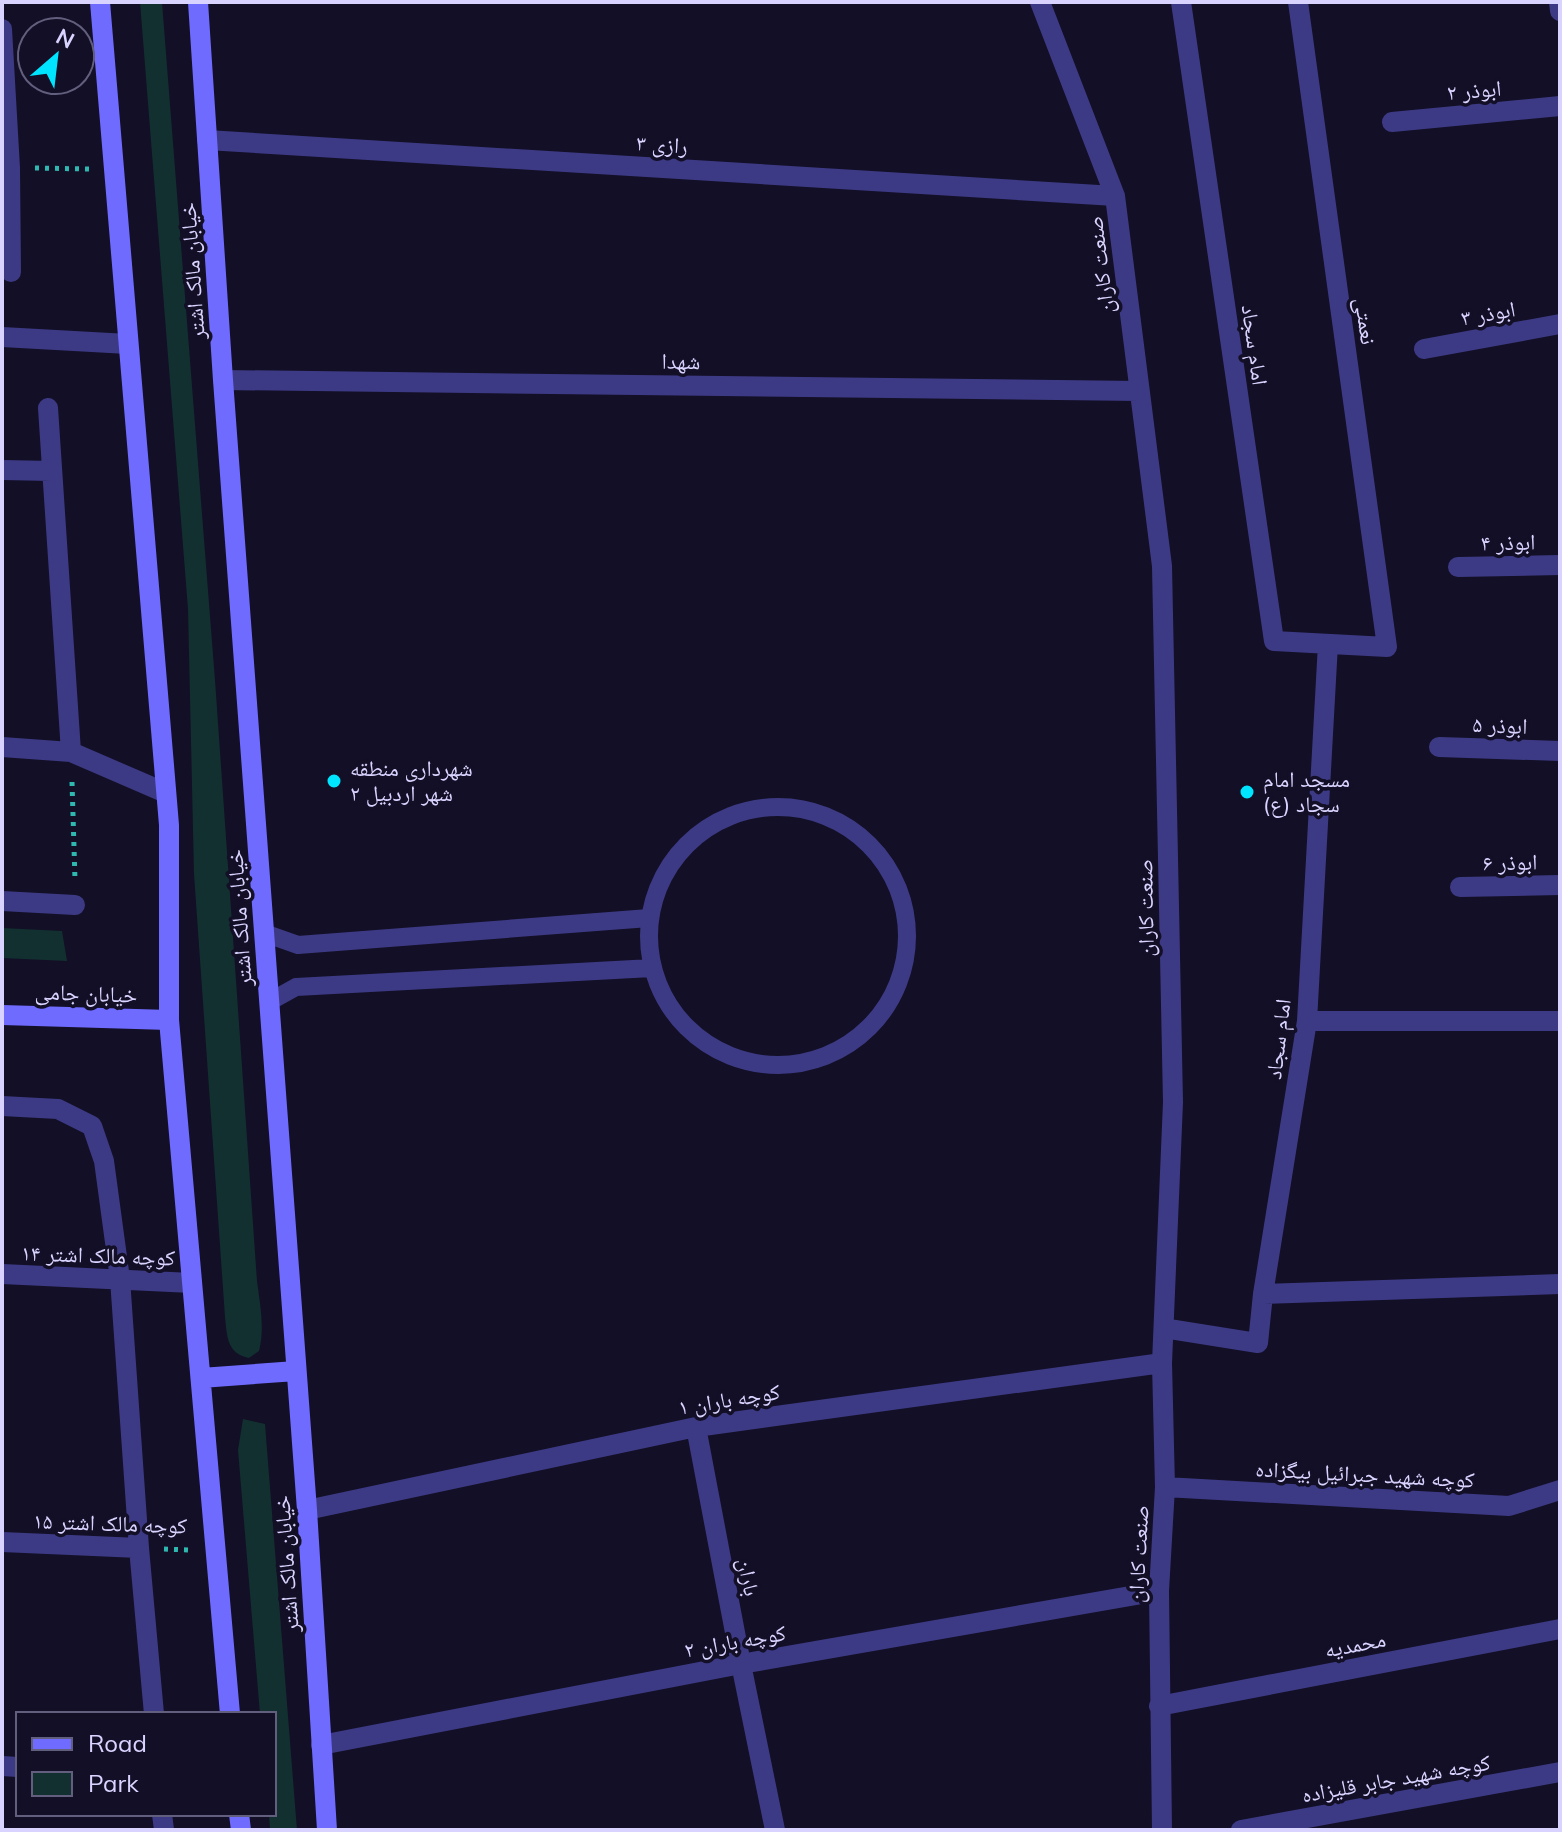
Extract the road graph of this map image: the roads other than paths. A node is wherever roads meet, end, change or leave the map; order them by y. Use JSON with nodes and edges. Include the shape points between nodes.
{"nodes":[{"id":1,"x":100,"y":2,"type":"edge"},
{"id":2,"x":198,"y":2,"type":"edge"},
{"id":3,"x":1040,"y":2,"type":"edge"},
{"id":4,"x":1181,"y":2,"type":"edge"},
{"id":5,"x":1298,"y":2,"type":"edge"},
{"id":6,"x":1559,"y":2,"type":"edge"},
{"id":7,"x":1560,"y":11,"type":"edge"},
{"id":8,"x":2,"y":29,"type":"edge"},
{"id":9,"x":1560,"y":106,"type":"edge"},
{"id":10,"x":1392,"y":122,"type":"dead end"},
{"id":11,"x":207,"y":140,"type":"junction"},
{"id":12,"x":6,"y":168,"type":"edge"},
{"id":13,"x":1115,"y":196,"type":"junction"},
{"id":14,"x":11,"y":272,"type":"dead end"},
{"id":15,"x":1560,"y":324,"type":"edge"},
{"id":16,"x":2,"y":337,"type":"edge"},
{"id":17,"x":128,"y":344,"type":"junction"},
{"id":18,"x":1424,"y":349,"type":"dead end"},
{"id":19,"x":223,"y":380,"type":"junction"},
{"id":20,"x":1139,"y":391,"type":"junction"},
{"id":21,"x":48,"y":408,"type":"dead end"},
{"id":22,"x":2,"y":470,"type":"edge"},
{"id":23,"x":52,"y":471,"type":"junction"},
{"id":24,"x":1560,"y":565,"type":"edge"},
{"id":25,"x":1458,"y":567,"type":"dead end"},
{"id":26,"x":1328,"y":644,"type":"junction"},
{"id":27,"x":1387,"y":647,"type":"joint"},
{"id":28,"x":2,"y":747,"type":"edge"},
{"id":29,"x":1439,"y":747,"type":"dead end"},
{"id":30,"x":1560,"y":751,"type":"edge"},
{"id":31,"x":71,"y":752,"type":"junction"},
{"id":32,"x":166,"y":793,"type":"junction"},
{"id":33,"x":1560,"y":885,"type":"edge"},
{"id":34,"x":1460,"y":887,"type":"dead end"},
{"id":35,"x":2,"y":901,"type":"edge"},
{"id":36,"x":75,"y":905,"type":"road end"},
{"id":37,"x":649,"y":918,"type":"junction"},
{"id":38,"x":264,"y":933,"type":"junction"},
{"id":39,"x":652,"y":968,"type":"junction"},
{"id":40,"x":269,"y":1002,"type":"junction"},
{"id":41,"x":2,"y":1015,"type":"edge"},
{"id":42,"x":169,"y":1020,"type":"junction"},
{"id":43,"x":1307,"y":1021,"type":"junction"},
{"id":44,"x":1560,"y":1021,"type":"edge"},
{"id":45,"x":2,"y":1106,"type":"edge"},
{"id":46,"x":2,"y":1274,"type":"edge"},
{"id":47,"x":120,"y":1279,"type":"junction"},
{"id":48,"x":192,"y":1283,"type":"junction"},
{"id":49,"x":1560,"y":1284,"type":"edge"},
{"id":50,"x":1263,"y":1294,"type":"junction"},
{"id":51,"x":1164,"y":1328,"type":"junction"},
{"id":52,"x":1162,"y":1363,"type":"junction"},
{"id":53,"x":296,"y":1371,"type":"junction"},
{"id":54,"x":201,"y":1378,"type":"junction"},
{"id":55,"x":696,"y":1427,"type":"junction"},
{"id":56,"x":1165,"y":1487,"type":"junction"},
{"id":57,"x":1560,"y":1490,"type":"edge"},
{"id":58,"x":307,"y":1510,"type":"junction"},
{"id":59,"x":2,"y":1542,"type":"edge"},
{"id":60,"x":139,"y":1548,"type":"junction"},
{"id":61,"x":1159,"y":1591,"type":"junction"},
{"id":62,"x":1560,"y":1629,"type":"edge"},
{"id":63,"x":741,"y":1664,"type":"junction"},
{"id":64,"x":1159,"y":1706,"type":"junction"},
{"id":65,"x":154,"y":1712,"type":"edge"},
{"id":66,"x":230,"y":1712,"type":"edge"},
{"id":67,"x":321,"y":1745,"type":"junction"},
{"id":68,"x":1560,"y":1772,"type":"edge"},
{"id":69,"x":327,"y":1830,"type":"edge"},
{"id":70,"x":775,"y":1830,"type":"edge"},
{"id":71,"x":1162,"y":1830,"type":"edge"},
{"id":72,"x":1241,"y":1830,"type":"edge"}],
"edges":[{"from":1,"to":17,"type":"main road"},
{"from":2,"to":11,"type":"main road","name":"خیابان مالک اشتر"},
{"from":3,"to":13,"type":"street","name":"صنعت کاران"},
{"from":4,"to":26,"type":"street","name":"امام سجاد","via":[[1274,641]]},
{"from":5,"to":27,"type":"street","name":"نعمتی"},
{"from":6,"to":7,"type":"street"},
{"from":8,"to":12,"type":"street"},
{"from":9,"to":10,"type":"street","name":"ابوذر ۲"},
{"from":11,"to":13,"type":"street","name":"رازی ۳"},
{"from":11,"to":19,"type":"main road","name":"خیابان مالک اشتر"},
{"from":12,"to":14,"type":"street"},
{"from":13,"to":20,"type":"street","name":"صنعت کاران"},
{"from":15,"to":18,"type":"street","name":"ابوذر ۳"},
{"from":16,"to":17,"type":"street"},
{"from":17,"to":32,"type":"main road"},
{"from":19,"to":20,"type":"street","name":"شهدا"},
{"from":19,"to":38,"type":"main road","name":"خیابان مالک اشتر"},
{"from":20,"to":51,"type":"street","name":"صنعت کاران","via":[[1162,566],[1173,1102]]},
{"from":21,"to":23,"type":"street"},
{"from":22,"to":23,"type":"street"},
{"from":23,"to":31,"type":"street"},
{"from":24,"to":25,"type":"street","name":"ابوذر ۴"},
{"from":26,"to":27,"type":"street","name":"امام سجاد"},
{"from":26,"to":43,"type":"street","name":"امام سجاد"},
{"from":28,"to":31,"type":"street"},
{"from":29,"to":30,"type":"street","name":"ابوذر ۵"},
{"from":31,"to":32,"type":"street"},
{"from":32,"to":42,"type":"main road"},
{"from":33,"to":34,"type":"street","name":"ابوذر ۶"},
{"from":35,"to":36,"type":"street"},
{"from":37,"to":38,"type":"lane","via":[[298,945]]},
{"from":37,"to":39,"type":"lane"},
{"from":37,"to":39,"type":"lane","via":[[661,880],[684,847],[715,823],[753,809],[793,807],[832,818],[865,841],[891,872],[905,909],[907,949],[897,988],[876,1022],[845,1047],[808,1062],[768,1066],[729,1056],[695,1035],[668,1005]]},
{"from":38,"to":40,"type":"main road","name":"خیابان مالک اشتر"},
{"from":39,"to":40,"type":"lane","via":[[296,987]]},
{"from":40,"to":53,"type":"main road","name":"خیابان مالک اشتر"},
{"from":41,"to":42,"type":"main road","name":"خیابان جامی"},
{"from":42,"to":48,"type":"main road"},
{"from":43,"to":44,"type":"street"},
{"from":43,"to":50,"type":"street","name":"امام سجاد"},
{"from":45,"to":47,"type":"street","via":[[58,1109],[92,1126],[104,1161]]},
{"from":46,"to":47,"type":"street","name":"کوچه مالک اشتر ۱۴"},
{"from":47,"to":48,"type":"street","name":"کوچه مالک اشتر ۱۴"},
{"from":47,"to":60,"type":"street"},
{"from":48,"to":54,"type":"main road"},
{"from":49,"to":50,"type":"street"},
{"from":50,"to":51,"type":"street","name":"امام سجاد","via":[[1258,1343]]},
{"from":51,"to":52,"type":"street","name":"صنعت کاران"},
{"from":52,"to":55,"type":"street","name":"کوچه باران ۱"},
{"from":52,"to":56,"type":"street","name":"صنعت کاران"},
{"from":53,"to":54,"type":"main road"},
{"from":53,"to":58,"type":"main road","name":"خیابان مالک اشتر"},
{"from":54,"to":66,"type":"main road"},
{"from":55,"to":58,"type":"street","name":"کوچه باران ۱"},
{"from":55,"to":63,"type":"street","name":"باران"},
{"from":56,"to":57,"type":"street","name":"کوچه شهید جبرائیل بیگزاده","via":[[1509,1506]]},
{"from":56,"to":61,"type":"street","name":"صنعت کاران"},
{"from":58,"to":67,"type":"main road","name":"خیابان مالک اشتر"},
{"from":59,"to":60,"type":"street","name":"کوچه مالک اشتر ۱۵"},
{"from":60,"to":65,"type":"street"},
{"from":61,"to":63,"type":"street","name":"کوچه باران ۲"},
{"from":61,"to":64,"type":"street","name":"صنعت کاران"},
{"from":62,"to":64,"type":"street","name":"محمدیه"},
{"from":63,"to":67,"type":"street","name":"کوچه باران ۲"},
{"from":63,"to":70,"type":"street","name":"باران"},
{"from":64,"to":71,"type":"street","name":"صنعت کاران"},
{"from":67,"to":69,"type":"main road","name":"خیابان مالک اشتر"},
{"from":68,"to":72,"type":"street","name":"کوچه شهید جابر قلیزاده"}]}
